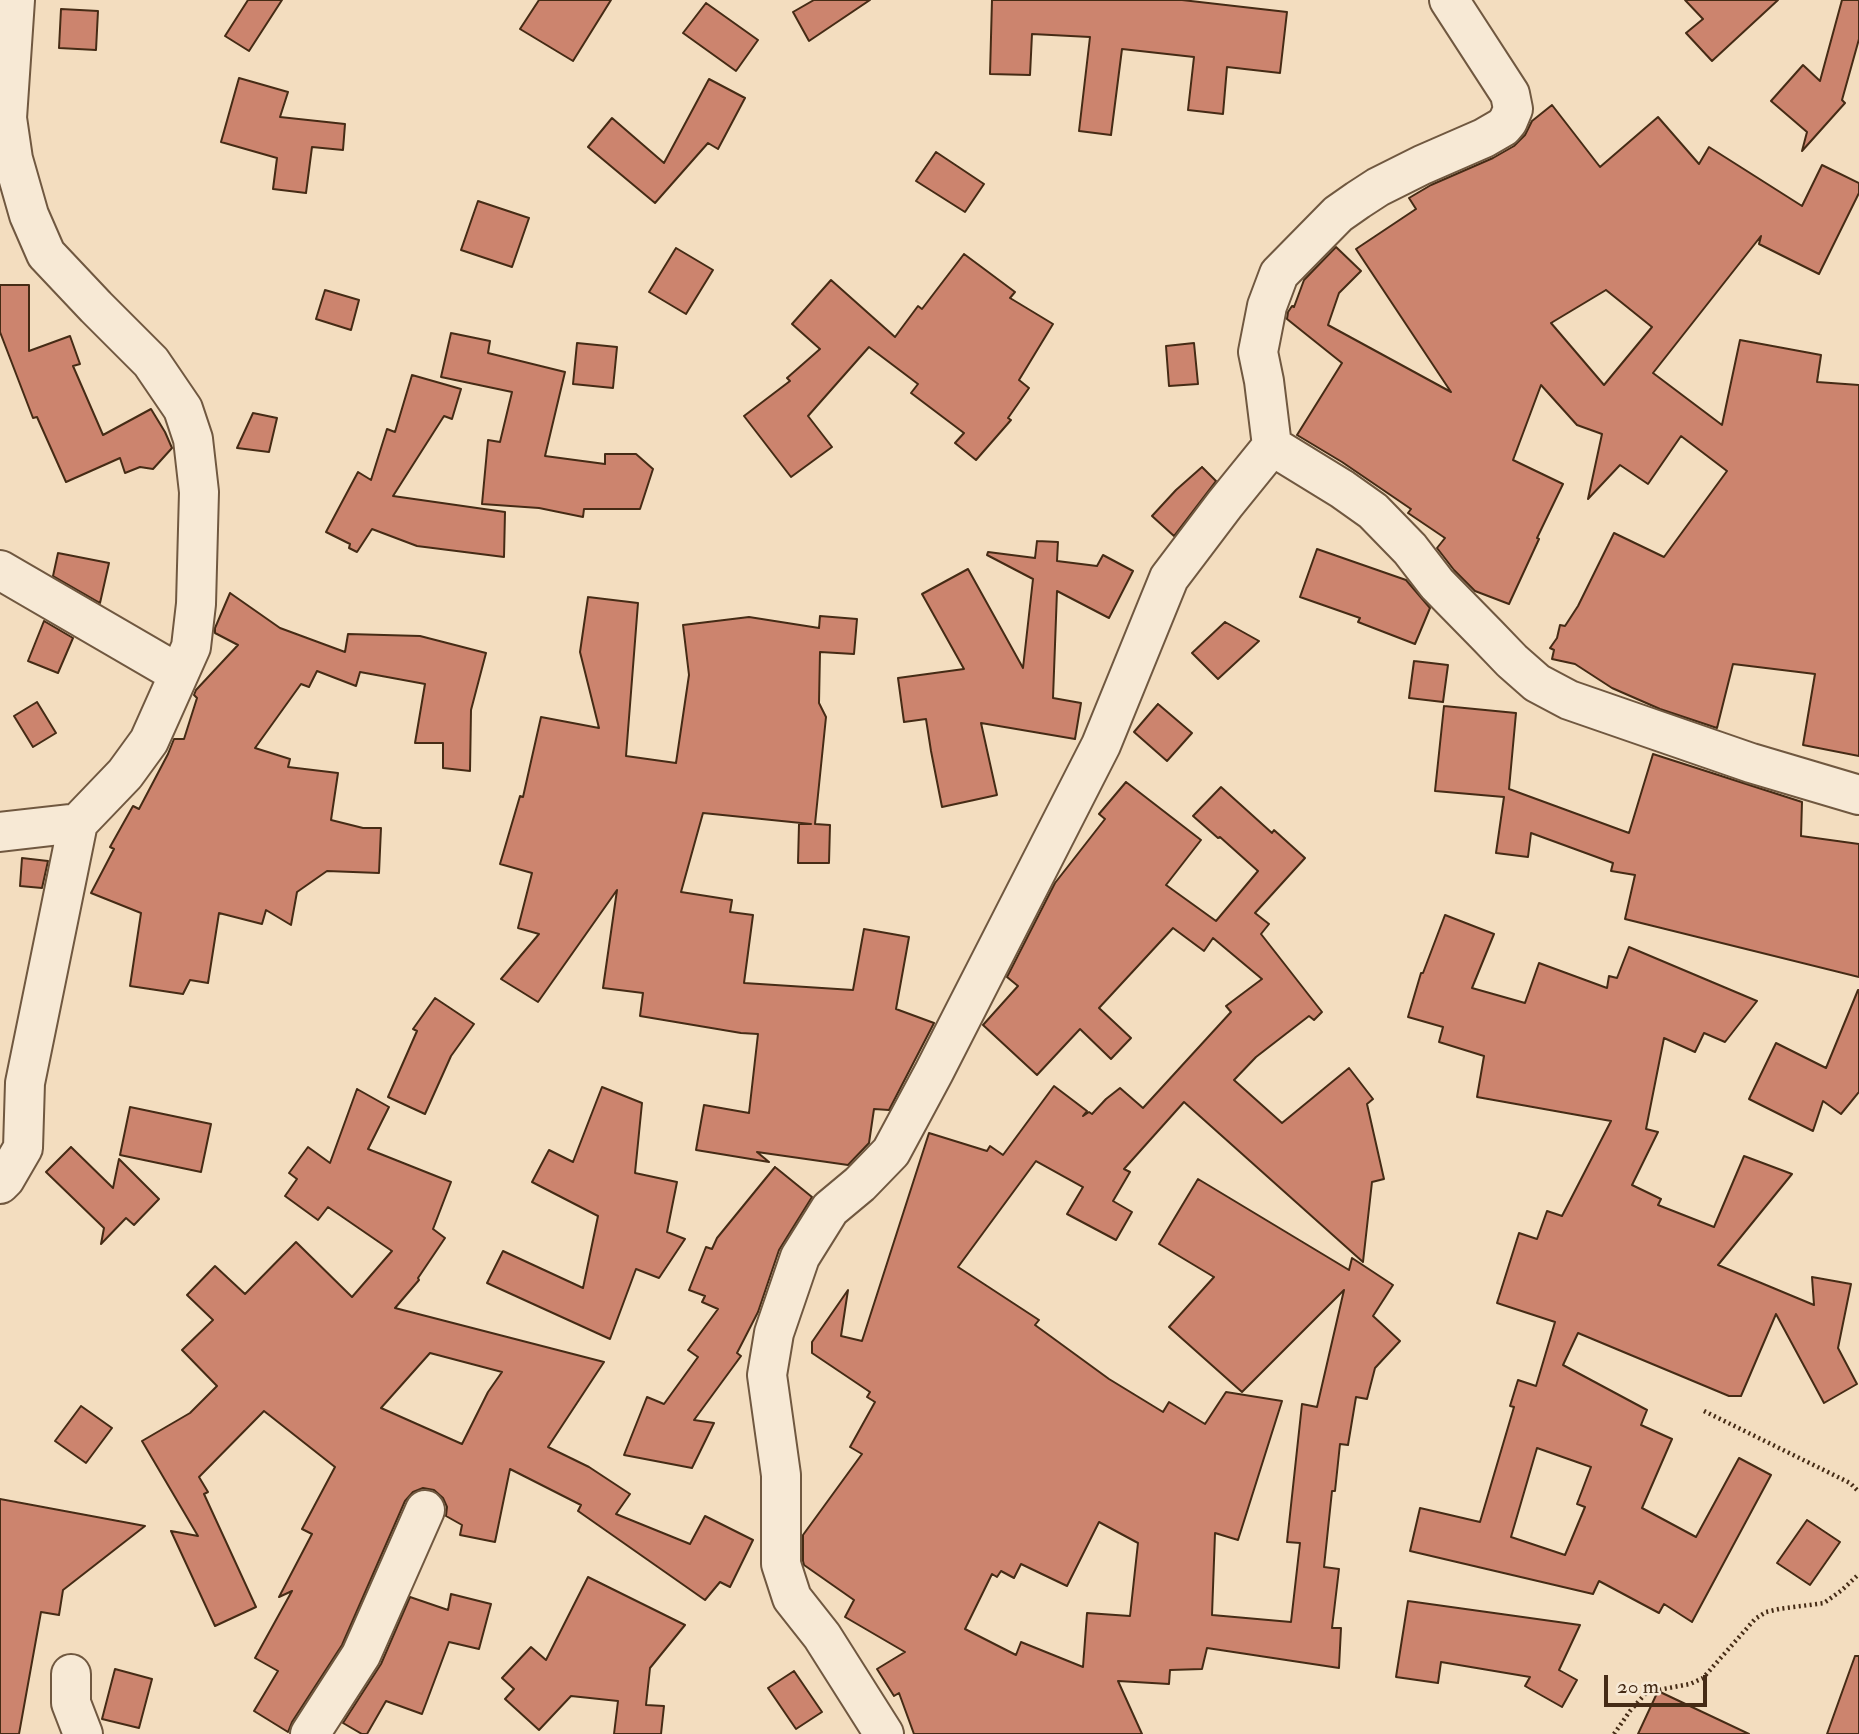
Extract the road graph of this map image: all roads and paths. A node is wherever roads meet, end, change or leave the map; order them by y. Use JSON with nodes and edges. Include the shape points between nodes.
{"nodes":[{"id":1,"x":15,"y":0,"type":"edge"},
{"id":2,"x":1449,"y":0,"type":"edge"},
{"id":3,"x":1272,"y":446,"type":"junction"},
{"id":4,"x":0,"y":570,"type":"edge"},
{"id":5,"x":179,"y":674,"type":"junction"},
{"id":6,"x":1859,"y":795,"type":"edge"},
{"id":7,"x":78,"y":823,"type":"junction"},
{"id":8,"x":0,"y":832,"type":"edge"},
{"id":9,"x":0,"y":1184,"type":"edge"},
{"id":10,"x":1704,"y":1411,"type":"dead end"},
{"id":11,"x":1859,"y":1492,"type":"edge"},
{"id":12,"x":425,"y":1510,"type":"dead end"},
{"id":13,"x":1859,"y":1574,"type":"edge"},
{"id":14,"x":71,"y":1674,"type":"dead end"},
{"id":15,"x":83,"y":1734,"type":"edge"},
{"id":16,"x":310,"y":1734,"type":"edge"},
{"id":17,"x":884,"y":1734,"type":"edge"},
{"id":18,"x":1615,"y":1734,"type":"edge"}],
"edges":[{"from":1,"to":5,"type":"street","via":[[7,118],[29,215],[46,254],[151,362],[183,409],[193,439],[199,492],[196,604],[191,648]]},
{"from":2,"to":3,"type":"street","via":[[1510,94],[1511,115],[1503,127],[1485,138],[1358,200],[1279,274],[1258,352]]},
{"from":3,"to":6,"type":"street","via":[[1373,512],[1437,584],[1538,683],[1569,700]]},
{"from":3,"to":17,"type":"street","via":[[1169,578],[1101,745],[934,1072],[891,1152],[830,1209],[800,1257],[774,1333],[767,1375],[782,1475],[781,1564],[792,1598],[822,1636]]},
{"from":4,"to":5,"type":"street"},
{"from":5,"to":7,"type":"street","via":[[149,741]]},
{"from":7,"to":8,"type":"street"},
{"from":7,"to":9,"type":"street","via":[[25,1083],[23,1148]]},
{"from":10,"to":11,"type":"path","via":[[1850,1483]]},
{"from":12,"to":16,"type":"street","via":[[361,1655]]},
{"from":13,"to":18,"type":"path","via":[[1824,1603],[1766,1612],[1755,1619],[1703,1678],[1647,1692]]},
{"from":14,"to":15,"type":"street","via":[[71,1703]]}]}
